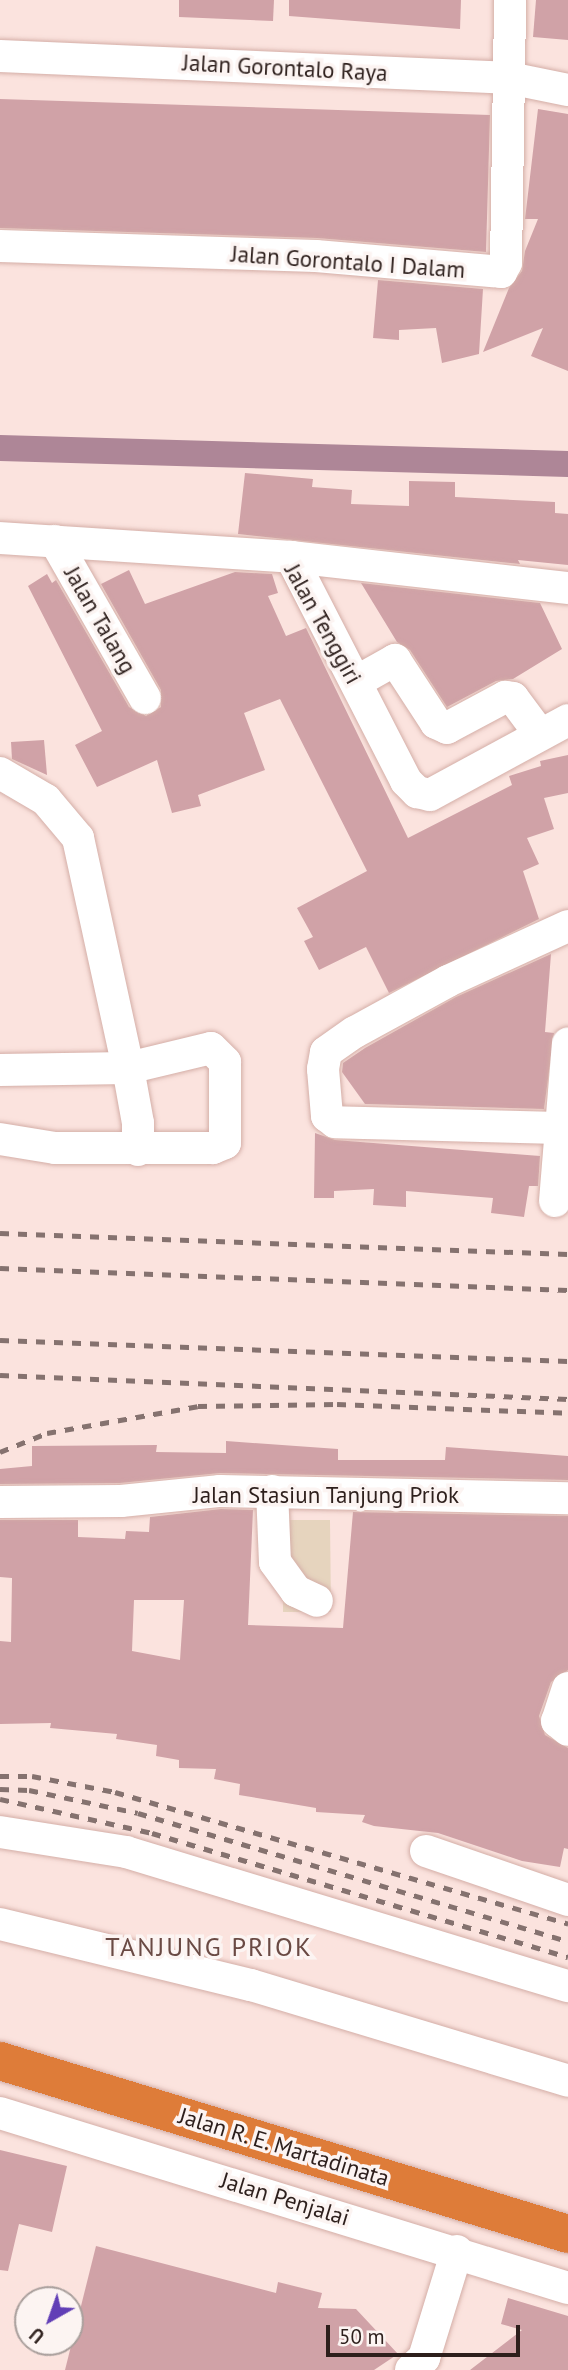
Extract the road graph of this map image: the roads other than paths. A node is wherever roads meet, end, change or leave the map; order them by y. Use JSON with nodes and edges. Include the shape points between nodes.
{"nodes":[{"id":1,"x":510,"y":0,"type":"edge"},
{"id":2,"x":0,"y":56,"type":"edge"},
{"id":3,"x":509,"y":78,"type":"junction"},
{"id":4,"x":568,"y":90,"type":"edge"},
{"id":5,"x":0,"y":246,"type":"edge"},
{"id":6,"x":0,"y":538,"type":"edge"},
{"id":7,"x":55,"y":541,"type":"junction"},
{"id":8,"x":291,"y":557,"type":"junction"},
{"id":9,"x":568,"y":588,"type":"edge"},
{"id":10,"x":356,"y":682,"type":"junction"},
{"id":11,"x":145,"y":698,"type":"dead end"},
{"id":12,"x":568,"y":720,"type":"edge"},
{"id":13,"x":539,"y":733,"type":"junction"},
{"id":14,"x":0,"y":773,"type":"edge"},
{"id":15,"x":568,"y":926,"type":"edge"},
{"id":16,"x":568,"y":1044,"type":"edge"},
{"id":17,"x":128,"y":1068,"type":"junction"},
{"id":18,"x":0,"y":1070,"type":"edge"},
{"id":19,"x":559,"y":1128,"type":"junction"},
{"id":20,"x":0,"y":1139,"type":"edge"},
{"id":21,"x":138,"y":1150,"type":"junction"},
{"id":22,"x":561,"y":1202,"type":"edge"},
{"id":23,"x":272,"y":1491,"type":"junction"},
{"id":24,"x":568,"y":1498,"type":"edge"},
{"id":25,"x":0,"y":1502,"type":"edge"},
{"id":26,"x":317,"y":1601,"type":"dead end"},
{"id":27,"x":568,"y":1688,"type":"edge"},
{"id":28,"x":568,"y":1730,"type":"edge"},
{"id":29,"x":0,"y":1832,"type":"edge"},
{"id":30,"x":426,"y":1851,"type":"dead end"},
{"id":31,"x":568,"y":1900,"type":"edge"},
{"id":32,"x":0,"y":1924,"type":"edge"},
{"id":33,"x":568,"y":1986,"type":"edge"},
{"id":34,"x":0,"y":2037,"type":"edge"},
{"id":35,"x":0,"y":2061,"type":"edge"},
{"id":36,"x":568,"y":2081,"type":"edge"},
{"id":37,"x":0,"y":2113,"type":"edge"},
{"id":38,"x":568,"y":2209,"type":"edge"},
{"id":39,"x":568,"y":2234,"type":"edge"},
{"id":40,"x":457,"y":2250,"type":"junction"},
{"id":41,"x":568,"y":2288,"type":"edge"},
{"id":42,"x":411,"y":2370,"type":"edge"}],
"edges":[{"from":1,"to":3,"type":"street"},
{"from":2,"to":3,"type":"street","name":"Jalan Gorontalo Raya"},
{"from":3,"to":4,"type":"street","name":"Jalan Gorontalo Raya"},
{"from":3,"to":5,"type":"street","name":"Jalan Gorontalo I Dalam","via":[[506,263],[501,272],[316,256]]},
{"from":6,"to":7,"type":"street","name":"Jalan Tenggiri"},
{"from":7,"to":8,"type":"street","name":"Jalan Tenggiri"},
{"from":7,"to":11,"type":"street","name":"Jalan Talang"},
{"from":8,"to":9,"type":"street"},
{"from":8,"to":10,"type":"street","name":"Jalan Tenggiri"},
{"from":10,"to":13,"type":"street","via":[[396,660],[436,723],[447,729],[505,697],[513,698]]},
{"from":10,"to":13,"type":"street","name":"Jalan Tenggiri","via":[[406,781],[417,792],[430,795]]},
{"from":12,"to":13,"type":"street","name":"Jalan Tenggiri"},
{"from":14,"to":17,"type":"street","via":[[46,800],[78,838]]},
{"from":15,"to":19,"type":"street","via":[[448,981],[355,1032],[326,1052],[323,1069],[327,1116],[335,1122]]},
{"from":16,"to":19,"type":"street"},
{"from":17,"to":18,"type":"street"},
{"from":17,"to":21,"type":"street"},
{"from":17,"to":21,"type":"street","via":[[211,1048],[225,1062],[225,1143],[213,1148]]},
{"from":19,"to":22,"type":"street"},
{"from":20,"to":21,"type":"street","via":[[55,1148]]},
{"from":23,"to":24,"type":"street","name":"Jalan Stasiun Tanjung Priok"},
{"from":23,"to":25,"type":"street","name":"Jalan Stasiun Tanjung Priok"},
{"from":23,"to":26,"type":"street","via":[[275,1562],[296,1591]]},
{"from":27,"to":28,"type":"street","via":[[557,1721]]},
{"from":29,"to":33,"type":"street","via":[[127,1852]]},
{"from":30,"to":31,"type":"street"},
{"from":32,"to":36,"type":"street","via":[[251,1985]]},
{"from":34,"to":38,"type":"highway","name":"Jalan R. E. Martadinata"},
{"from":35,"to":39,"type":"highway","name":"Jalan R. E. Martadinata"},
{"from":37,"to":40,"type":"street","name":"Jalan Penjalai"},
{"from":40,"to":41,"type":"street","name":"Jalan Penjalai"},
{"from":40,"to":42,"type":"street","via":[[424,2358]]}]}
